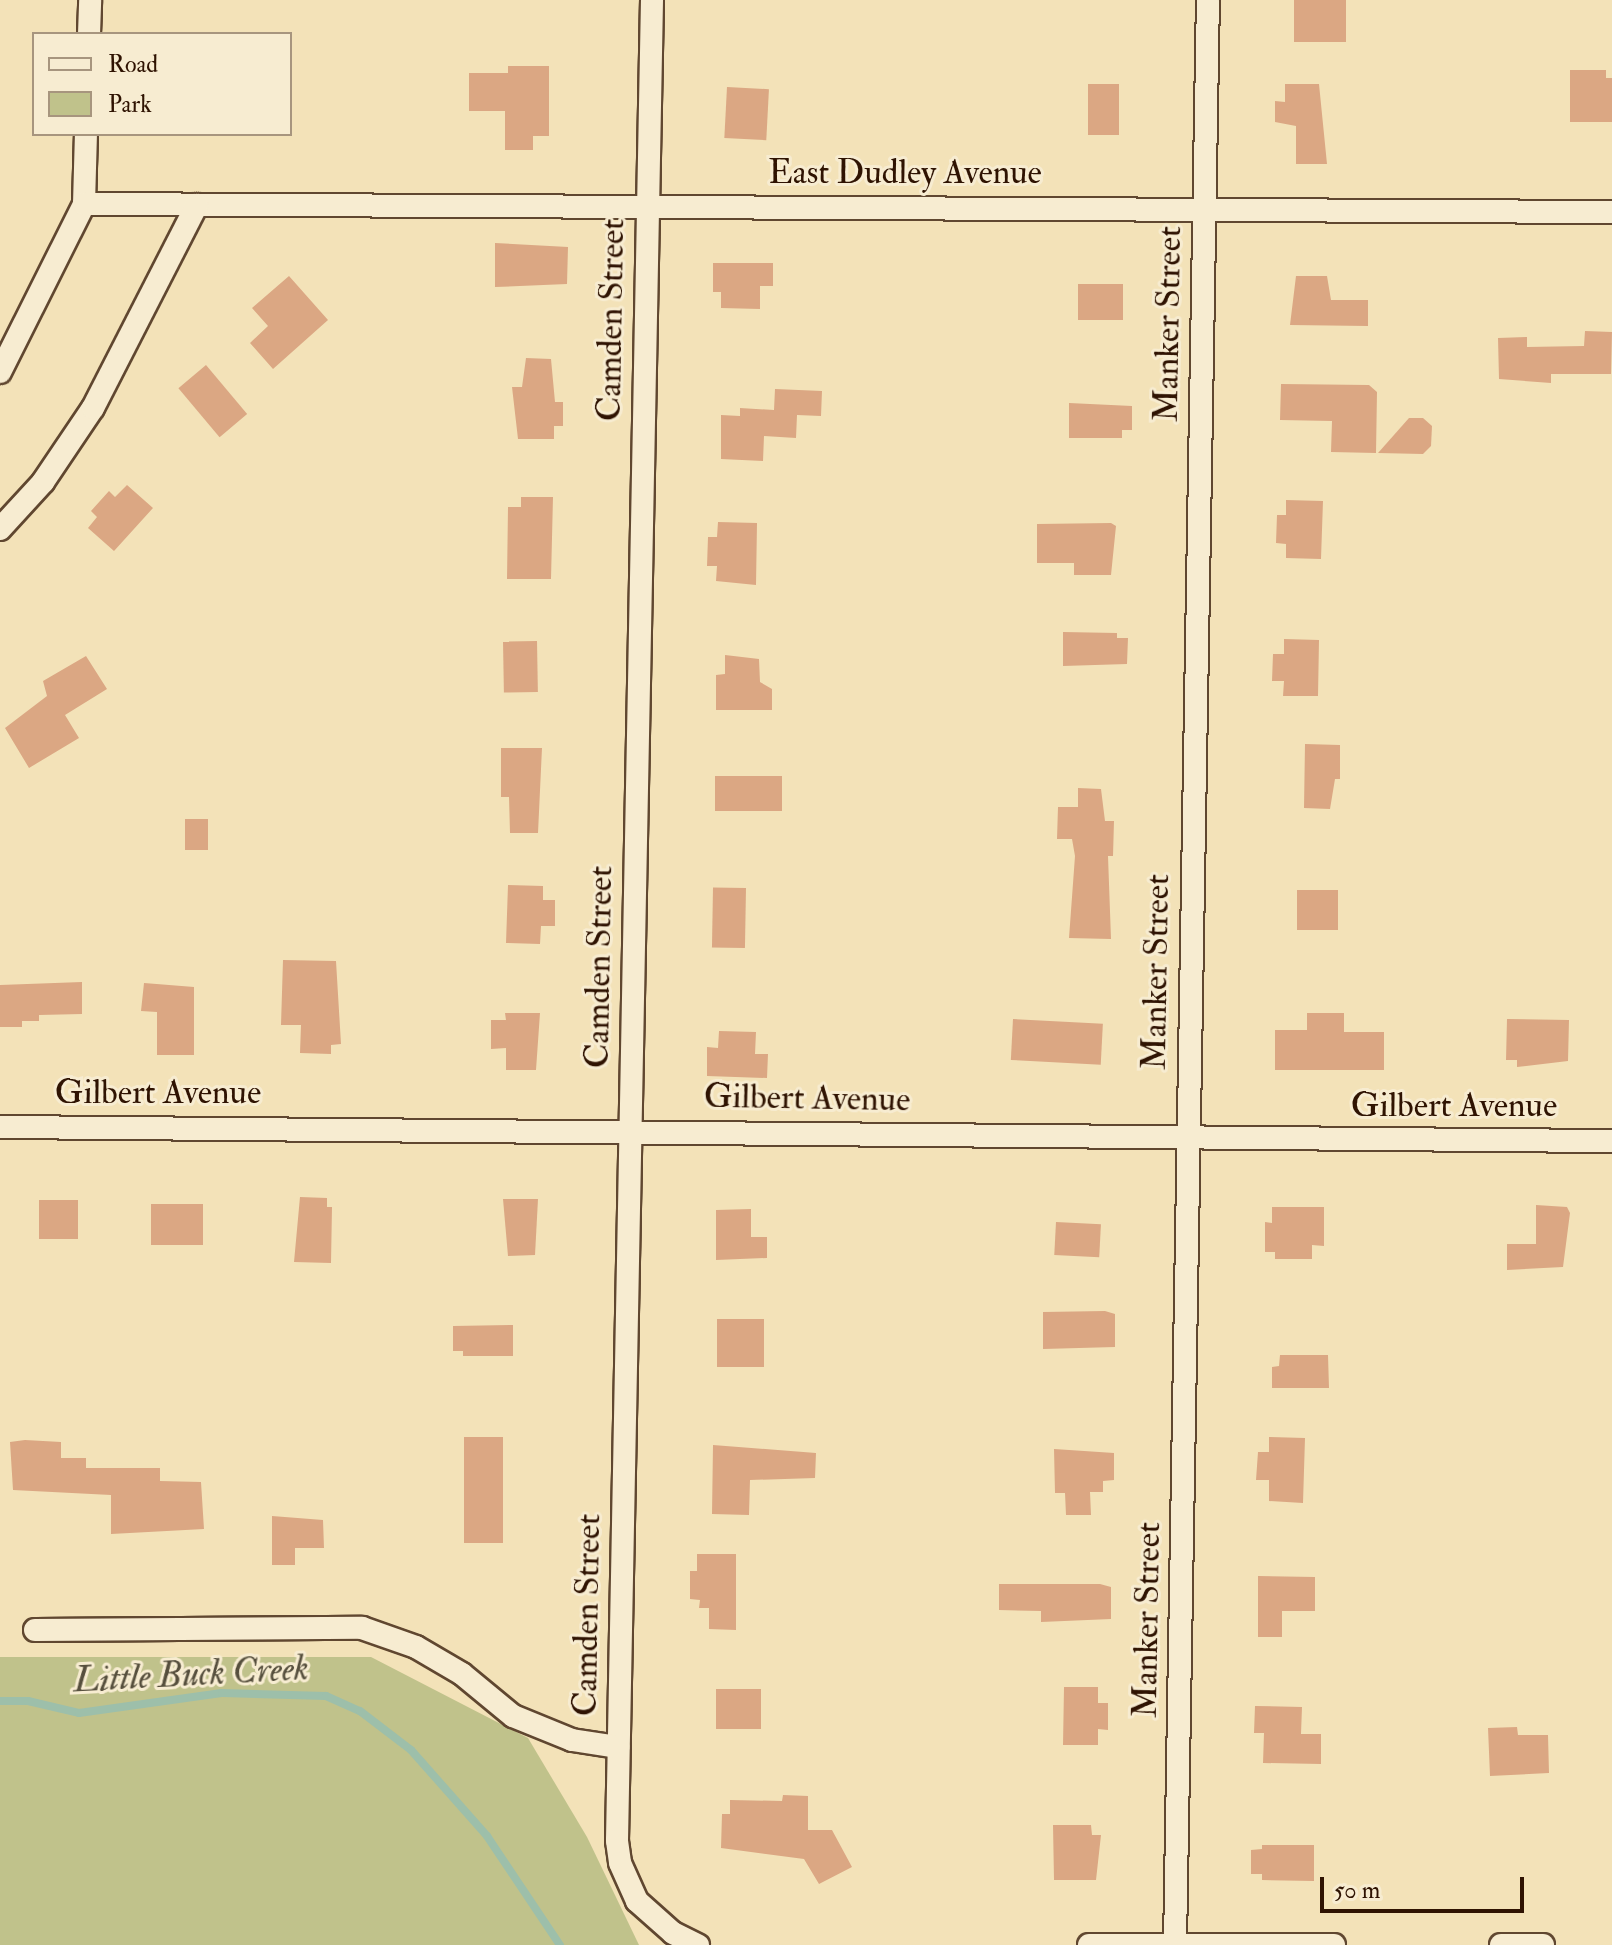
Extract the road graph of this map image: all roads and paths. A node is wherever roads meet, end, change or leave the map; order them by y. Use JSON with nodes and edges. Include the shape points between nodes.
{"nodes":[{"id":1,"x":90,"y":0,"type":"edge"},
{"id":2,"x":652,"y":0,"type":"edge"},
{"id":3,"x":1208,"y":0,"type":"edge"},
{"id":4,"x":89,"y":32,"type":"edge"},
{"id":5,"x":86,"y":136,"type":"edge"},
{"id":6,"x":84,"y":204,"type":"junction"},
{"id":7,"x":197,"y":205,"type":"junction"},
{"id":8,"x":647,"y":206,"type":"junction"},
{"id":9,"x":1204,"y":208,"type":"junction"},
{"id":10,"x":1612,"y":212,"type":"edge"},
{"id":11,"x":0,"y":372,"type":"edge"},
{"id":12,"x":0,"y":529,"type":"edge"},
{"id":13,"x":0,"y":1127,"type":"edge"},
{"id":14,"x":630,"y":1129,"type":"junction"},
{"id":15,"x":1187,"y":1139,"type":"junction"},
{"id":16,"x":1612,"y":1141,"type":"edge"},
{"id":17,"x":35,"y":1630,"type":"dead end"},
{"id":18,"x":618,"y":1747,"type":"junction"},
{"id":19,"x":1175,"y":1944,"type":"edge"},
{"id":20,"x":698,"y":1945,"type":"edge"},
{"id":21,"x":1089,"y":1945,"type":"edge"},
{"id":22,"x":1334,"y":1945,"type":"edge"},
{"id":23,"x":1501,"y":1945,"type":"edge"},
{"id":24,"x":1543,"y":1945,"type":"edge"}],
"edges":[{"from":1,"to":4,"type":"street"},
{"from":2,"to":8,"type":"street","name":"Camden Street"},
{"from":3,"to":9,"type":"street","name":"Manker Street"},
{"from":5,"to":6,"type":"street"},
{"from":6,"to":7,"type":"street","name":"East Dudley Avenue"},
{"from":6,"to":11,"type":"street"},
{"from":7,"to":8,"type":"street","name":"East Dudley Avenue"},
{"from":7,"to":12,"type":"street","via":[[93,408],[43,482]]},
{"from":8,"to":9,"type":"street","name":"East Dudley Avenue"},
{"from":8,"to":14,"type":"street","name":"Camden Street"},
{"from":9,"to":10,"type":"street","name":"East Dudley Avenue"},
{"from":9,"to":15,"type":"street","name":"Manker Street"},
{"from":13,"to":14,"type":"street","name":"Gilbert Avenue"},
{"from":14,"to":15,"type":"street","name":"Gilbert Avenue"},
{"from":14,"to":18,"type":"street","name":"Camden Street"},
{"from":15,"to":16,"type":"street","name":"Gilbert Avenue"},
{"from":15,"to":19,"type":"street","name":"Manker Street"},
{"from":17,"to":18,"type":"street","via":[[362,1628],[416,1647],[462,1674],[513,1716],[572,1740]]},
{"from":18,"to":20,"type":"street","name":"Camden Street","via":[[620,1863],[637,1901]]},
{"from":19,"to":21,"type":"street"},
{"from":19,"to":22,"type":"street"},
{"from":23,"to":24,"type":"street"}]}
